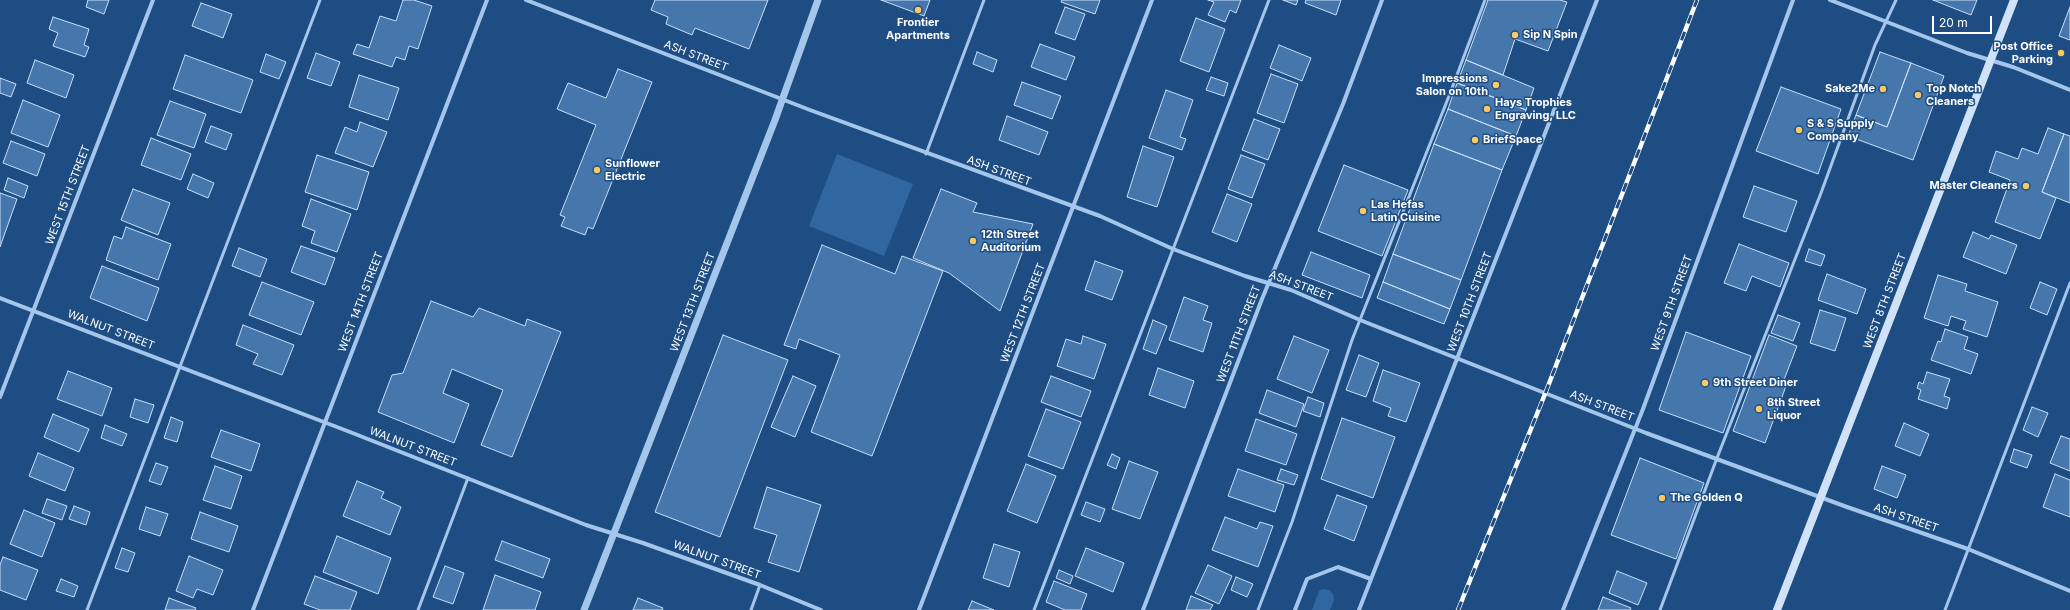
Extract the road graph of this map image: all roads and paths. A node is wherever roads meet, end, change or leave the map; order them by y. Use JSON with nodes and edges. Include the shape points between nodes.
{"nodes":[{"id":1,"x":153,"y":0,"type":"edge"},
{"id":2,"x":320,"y":0,"type":"edge"},
{"id":3,"x":487,"y":0,"type":"edge"},
{"id":4,"x":526,"y":0,"type":"edge"},
{"id":5,"x":818,"y":0,"type":"edge"},
{"id":6,"x":984,"y":0,"type":"edge"},
{"id":7,"x":1152,"y":0,"type":"edge"},
{"id":8,"x":1268,"y":0,"type":"edge"},
{"id":9,"x":1382,"y":0,"type":"edge"},
{"id":10,"x":1485,"y":0,"type":"edge"},
{"id":11,"x":1597,"y":0,"type":"edge"},
{"id":12,"x":1793,"y":0,"type":"edge"},
{"id":13,"x":1830,"y":0,"type":"edge"},
{"id":14,"x":1896,"y":0,"type":"edge"},
{"id":15,"x":2014,"y":0,"type":"edge"},
{"id":16,"x":1886,"y":22,"type":"junction"},
{"id":17,"x":1990,"y":60,"type":"junction"},
{"id":18,"x":2070,"y":90,"type":"edge"},
{"id":19,"x":781,"y":99,"type":"junction"},
{"id":20,"x":926,"y":154,"type":"junction"},
{"id":21,"x":1074,"y":207,"type":"junction"},
{"id":22,"x":1174,"y":249,"type":"junction"},
{"id":23,"x":1268,"y":282,"type":"junction"},
{"id":24,"x":2070,"y":283,"type":"edge"},
{"id":25,"x":0,"y":298,"type":"edge"},
{"id":26,"x":33,"y":311,"type":"junction"},
{"id":27,"x":1360,"y":320,"type":"junction"},
{"id":28,"x":1457,"y":359,"type":"junction"},
{"id":29,"x":179,"y":366,"type":"junction"},
{"id":30,"x":0,"y":397,"type":"edge"},
{"id":31,"x":324,"y":423,"type":"junction"},
{"id":32,"x":1635,"y":428,"type":"junction"},
{"id":33,"x":1717,"y":458,"type":"junction"},
{"id":34,"x":468,"y":478,"type":"junction"},
{"id":35,"x":1820,"y":497,"type":"junction"},
{"id":36,"x":613,"y":533,"type":"junction"},
{"id":37,"x":1968,"y":549,"type":"junction"},
{"id":38,"x":1371,"y":579,"type":"junction"},
{"id":39,"x":760,"y":585,"type":"junction"},
{"id":40,"x":2070,"y":591,"type":"edge"},
{"id":41,"x":88,"y":610,"type":"edge"},
{"id":42,"x":252,"y":610,"type":"edge"},
{"id":43,"x":418,"y":610,"type":"edge"},
{"id":44,"x":584,"y":610,"type":"edge"},
{"id":45,"x":751,"y":610,"type":"edge"},
{"id":46,"x":821,"y":610,"type":"edge"},
{"id":47,"x":919,"y":610,"type":"edge"},
{"id":48,"x":1034,"y":610,"type":"edge"},
{"id":49,"x":1143,"y":610,"type":"edge"},
{"id":50,"x":1258,"y":610,"type":"edge"},
{"id":51,"x":1295,"y":610,"type":"edge"},
{"id":52,"x":1359,"y":610,"type":"edge"},
{"id":53,"x":1563,"y":610,"type":"edge"},
{"id":54,"x":1660,"y":610,"type":"edge"},
{"id":55,"x":1777,"y":610,"type":"edge"},
{"id":56,"x":1945,"y":610,"type":"edge"}],
"edges":[{"from":1,"to":26,"type":"street","name":"WEST 15TH STREET"},
{"from":2,"to":29,"type":"lane"},
{"from":3,"to":31,"type":"street","name":"WEST 14TH STREET"},
{"from":4,"to":19,"type":"street","name":"ASH STREET"},
{"from":5,"to":19,"type":"street","name":"WEST 13TH STREET"},
{"from":6,"to":20,"type":"lane"},
{"from":7,"to":21,"type":"street","name":"WEST 12TH STREET"},
{"from":8,"to":22,"type":"lane"},
{"from":9,"to":23,"type":"street","name":"WEST 11TH STREET","via":[[1343,104]]},
{"from":10,"to":27,"type":"lane"},
{"from":11,"to":28,"type":"street","name":"WEST 10TH STREET"},
{"from":12,"to":32,"type":"street","name":"WEST 9TH STREET"},
{"from":13,"to":16,"type":"street"},
{"from":14,"to":16,"type":"lane"},
{"from":15,"to":17,"type":"main road","name":"WEST 8TH STREET"},
{"from":16,"to":17,"type":"street"},
{"from":16,"to":33,"type":"lane"},
{"from":17,"to":18,"type":"street"},
{"from":17,"to":35,"type":"main road","name":"WEST 8TH STREET"},
{"from":19,"to":20,"type":"street","name":"ASH STREET"},
{"from":19,"to":36,"type":"street","name":"WEST 13TH STREET"},
{"from":20,"to":21,"type":"street","name":"ASH STREET"},
{"from":21,"to":22,"type":"street","name":"ASH STREET"},
{"from":21,"to":47,"type":"street","name":"WEST 12TH STREET"},
{"from":22,"to":23,"type":"street","name":"ASH STREET"},
{"from":22,"to":48,"type":"lane"},
{"from":23,"to":27,"type":"street","name":"ASH STREET"},
{"from":23,"to":49,"type":"street","name":"WEST 11TH STREET"},
{"from":24,"to":37,"type":"lane"},
{"from":25,"to":26,"type":"street","name":"WALNUT STREET"},
{"from":26,"to":29,"type":"street","name":"WALNUT STREET"},
{"from":26,"to":30,"type":"street","name":"WEST 15TH STREET"},
{"from":27,"to":28,"type":"street","name":"ASH STREET"},
{"from":27,"to":50,"type":"lane","via":[[1292,522]]},
{"from":28,"to":32,"type":"street","name":"ASH STREET"},
{"from":28,"to":38,"type":"street","name":"WEST 10TH STREET"},
{"from":29,"to":31,"type":"street","name":"WALNUT STREET"},
{"from":29,"to":41,"type":"lane"},
{"from":31,"to":34,"type":"street","name":"WALNUT STREET"},
{"from":31,"to":42,"type":"street","name":"WEST 14TH STREET"},
{"from":32,"to":33,"type":"street","name":"ASH STREET"},
{"from":32,"to":53,"type":"street","name":"WEST 9TH STREET"},
{"from":33,"to":35,"type":"street","name":"ASH STREET"},
{"from":33,"to":54,"type":"lane"},
{"from":34,"to":36,"type":"street","name":"WALNUT STREET","via":[[586,525]]},
{"from":34,"to":43,"type":"lane"},
{"from":35,"to":37,"type":"street","name":"ASH STREET"},
{"from":35,"to":55,"type":"main road","name":"WEST 8TH STREET"},
{"from":36,"to":39,"type":"street","name":"WALNUT STREET"},
{"from":36,"to":44,"type":"street","name":"WEST 13TH STREET"},
{"from":37,"to":40,"type":"street","name":"ASH STREET"},
{"from":37,"to":56,"type":"lane"},
{"from":38,"to":51,"type":"street","via":[[1338,567],[1306,579]]},
{"from":38,"to":52,"type":"street","name":"WEST 10TH STREET"},
{"from":39,"to":45,"type":"lane"},
{"from":39,"to":46,"type":"street","name":"WALNUT STREET"}]}
